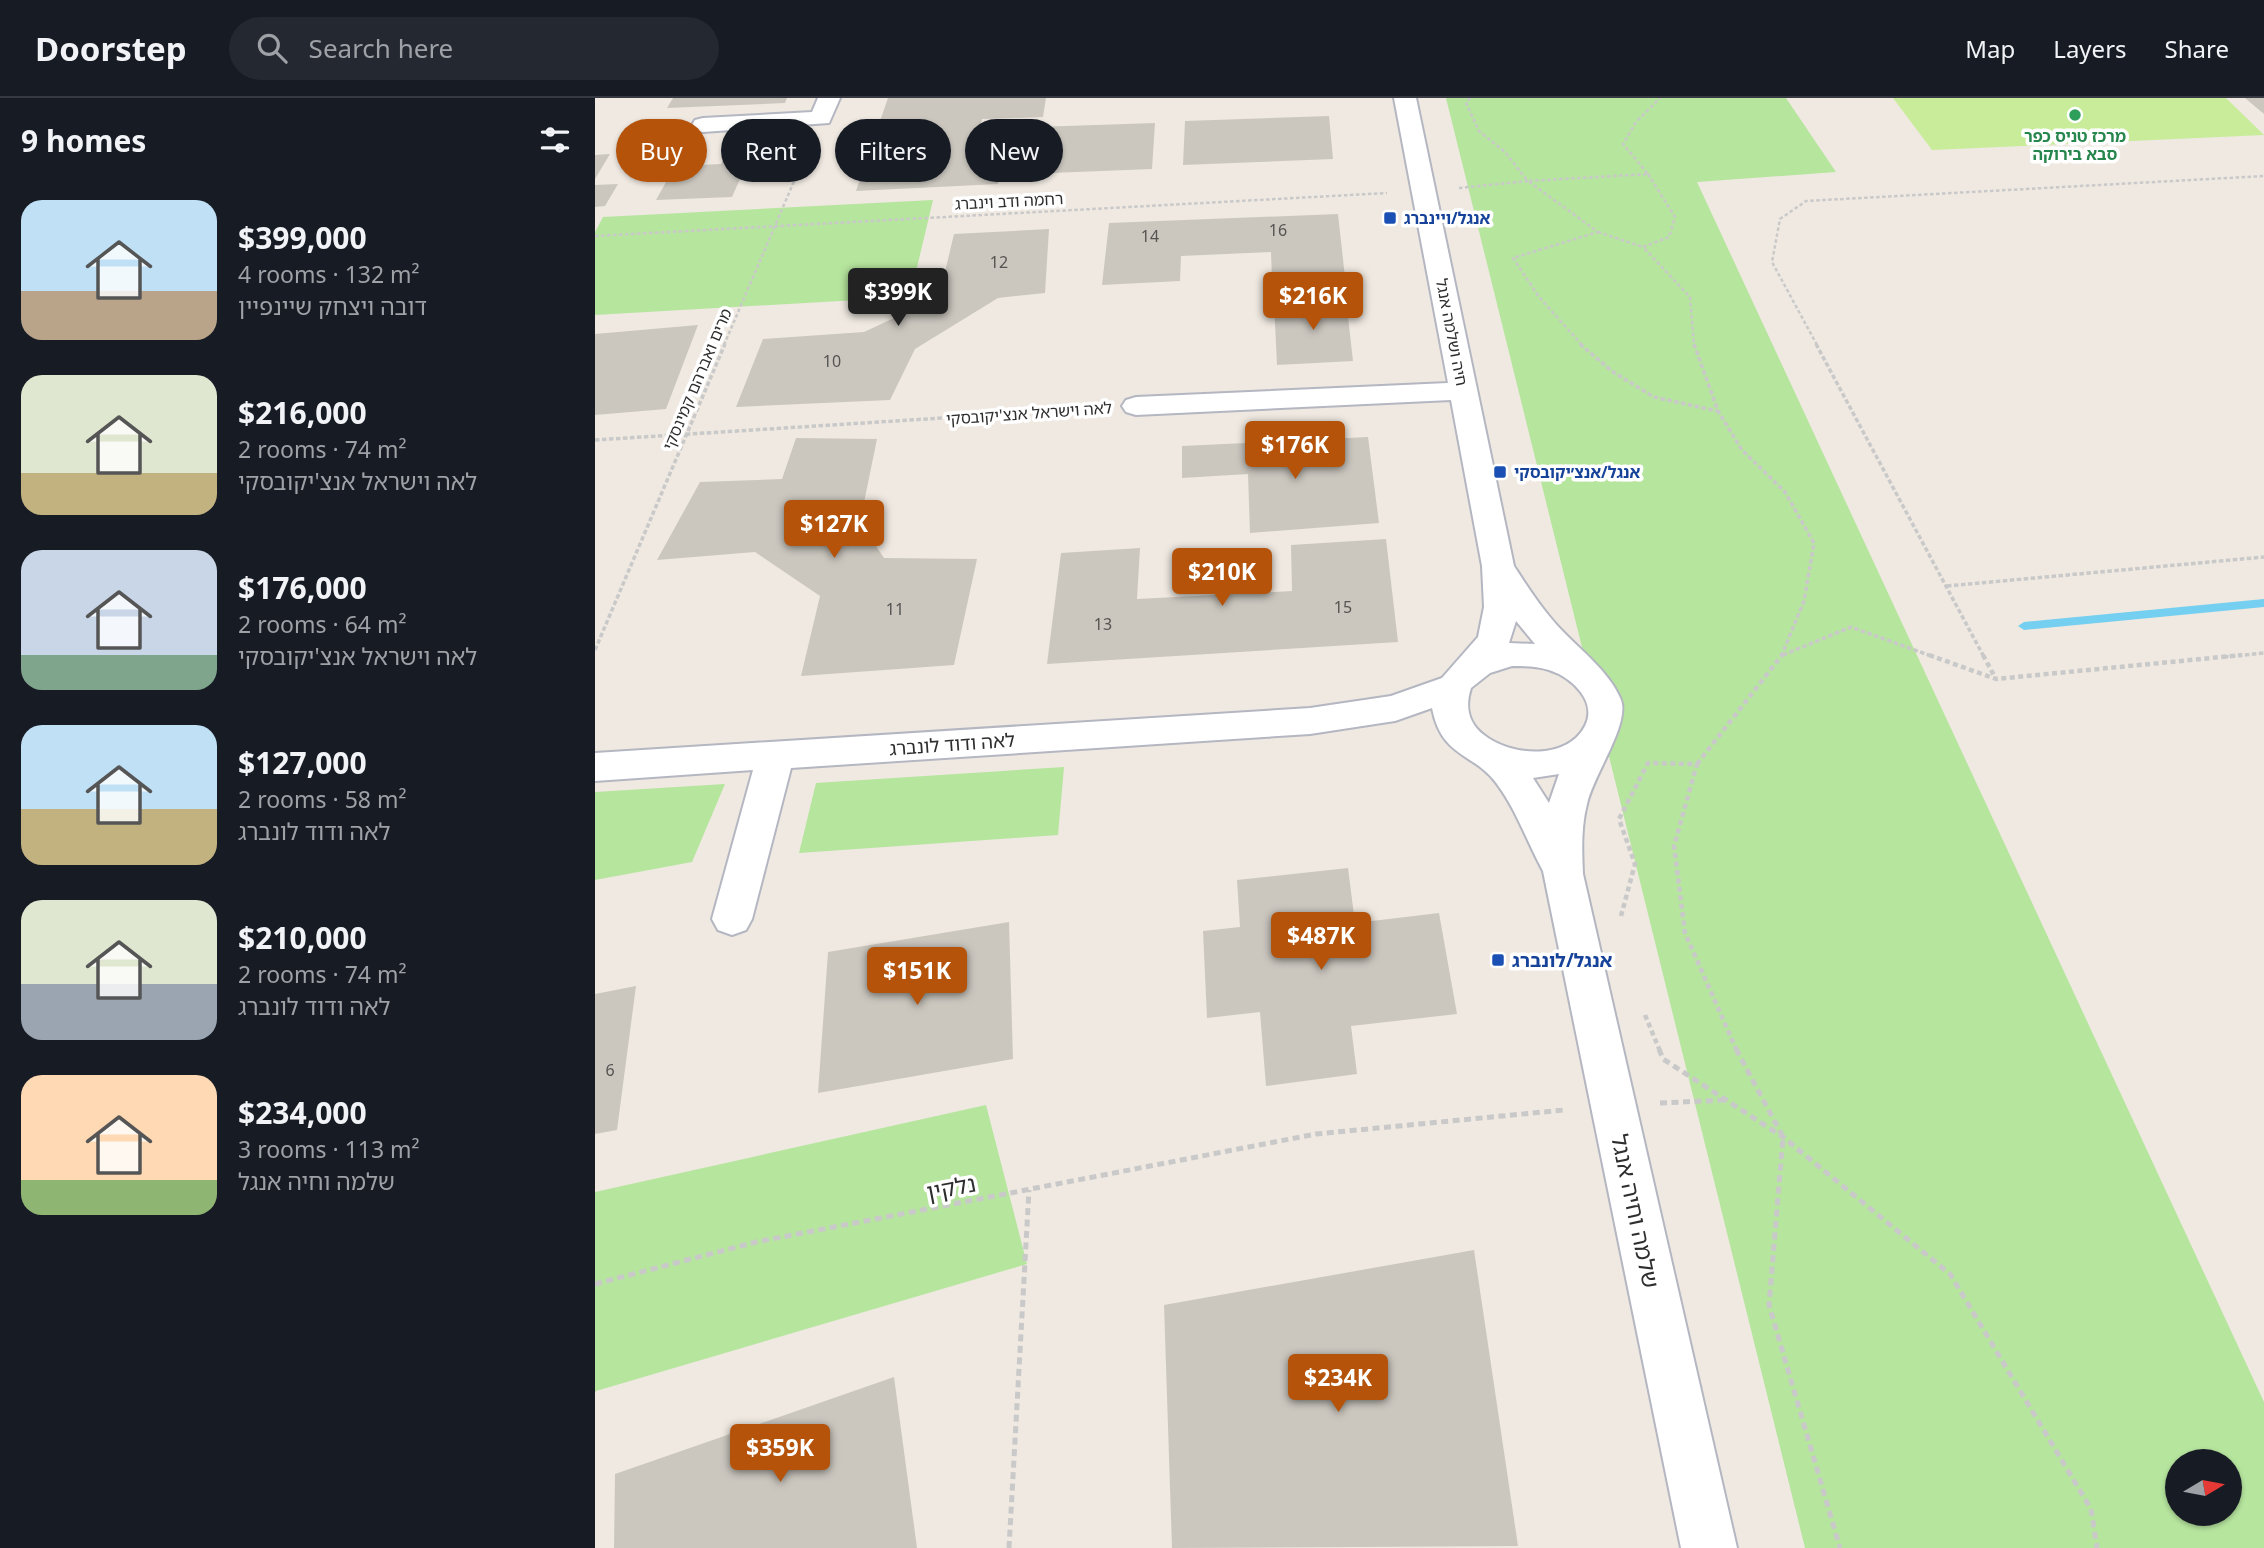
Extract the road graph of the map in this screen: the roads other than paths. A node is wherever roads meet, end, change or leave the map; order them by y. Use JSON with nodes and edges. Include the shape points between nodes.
{"nodes":[{"id":1,"x":1405,"y":98,"type":"edge"},
{"id":2,"x":825,"y":108,"type":"edge"},
{"id":3,"x":707,"y":124,"type":"edge"},
{"id":4,"x":1464,"y":391,"type":"junction"},
{"id":5,"x":1136,"y":406,"type":"road end"},
{"id":6,"x":1498,"y":566,"type":"junction"},
{"id":7,"x":1581,"y":670,"type":"junction"},
{"id":8,"x":1460,"y":679,"type":"junction"},
{"id":9,"x":1310,"y":721,"type":"junction"},
{"id":10,"x":1596,"y":738,"type":"junction"},
{"id":11,"x":1488,"y":755,"type":"junction"},
{"id":12,"x":775,"y":756,"type":"junction"},
{"id":13,"x":595,"y":767,"type":"edge"},
{"id":14,"x":1563,"y":874,"type":"junction"},
{"id":15,"x":731,"y":919,"type":"dead end"},
{"id":16,"x":1709,"y":1548,"type":"edge"}],
"edges":[{"from":1,"to":4,"type":"street","name":"חיה ושלמה אנגל"},
{"from":2,"to":3,"type":"street"},
{"from":4,"to":5,"type":"street","name":"לאה וישראל אנצ'יקובסקי"},
{"from":4,"to":6,"type":"street","name":"חיה ושלמה אנגל"},
{"from":6,"to":7,"type":"street","name":"חיה ושלמה אנגל","via":[[1532,621]]},
{"from":6,"to":8,"type":"street","name":"חיה ושלמה אנגל","via":[[1502,602],[1498,626],[1490,648]]},
{"from":7,"to":8,"type":"street","via":[[1558,659],[1512,654],[1487,660]]},
{"from":7,"to":10,"type":"street","via":[[1597,685],[1605,704],[1606,720]]},
{"from":8,"to":9,"type":"street","name":"לאה ודוד לונברג","via":[[1395,708]]},
{"from":8,"to":11,"type":"street","via":[[1449,706],[1450,716],[1459,734]]},
{"from":9,"to":11,"type":"street","name":"לאה ודוד לונברג","via":[[1409,726],[1457,738]]},
{"from":9,"to":12,"type":"street","name":"לאה ודוד לונברג"},
{"from":10,"to":11,"type":"street","via":[[1578,753],[1554,762],[1527,765]]},
{"from":10,"to":14,"type":"street","name":"שלמה וחיה אנגל","via":[[1565,806]]},
{"from":11,"to":14,"type":"street","name":"שלמה וחיה אנגל","via":[[1521,786]]},
{"from":12,"to":13,"type":"street","name":"לאה ודוד לונברג"},
{"from":12,"to":15,"type":"street"},
{"from":14,"to":16,"type":"street","name":"שלמה וחיה אנגל"}]}
